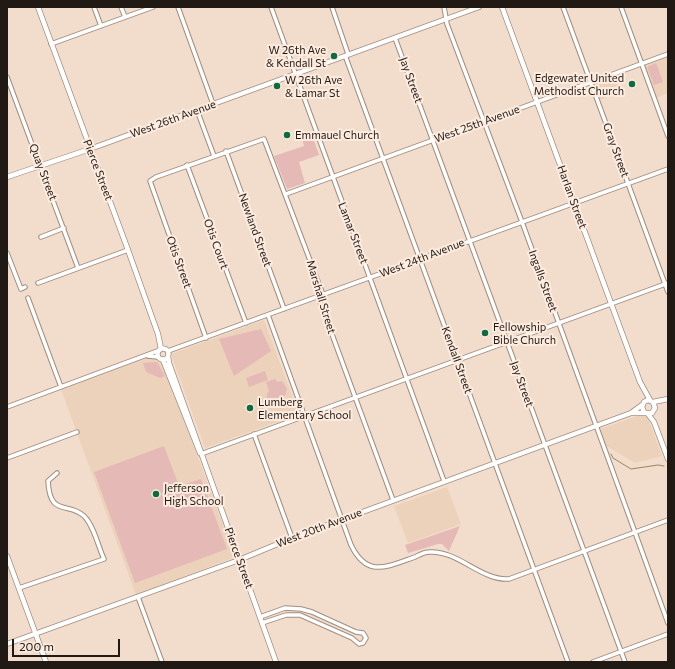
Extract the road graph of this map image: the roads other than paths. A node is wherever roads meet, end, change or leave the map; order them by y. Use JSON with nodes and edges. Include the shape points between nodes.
{"nodes":[{"id":1,"x":38,"y":7,"type":"edge"},
{"id":2,"x":94,"y":7,"type":"edge"},
{"id":3,"x":121,"y":7,"type":"edge"},
{"id":4,"x":153,"y":7,"type":"edge"},
{"id":5,"x":178,"y":7,"type":"edge"},
{"id":6,"x":271,"y":7,"type":"edge"},
{"id":7,"x":332,"y":7,"type":"edge"},
{"id":8,"x":444,"y":7,"type":"edge"},
{"id":9,"x":479,"y":7,"type":"edge"},
{"id":10,"x":502,"y":7,"type":"edge"},
{"id":11,"x":563,"y":7,"type":"edge"},
{"id":12,"x":621,"y":7,"type":"edge"},
{"id":13,"x":125,"y":17,"type":"junction"},
{"id":14,"x":447,"y":19,"type":"junction"},
{"id":15,"x":101,"y":26,"type":"junction"},
{"id":16,"x":395,"y":38,"type":"junction"},
{"id":17,"x":51,"y":44,"type":"junction"},
{"id":18,"x":668,"y":54,"type":"edge"},
{"id":19,"x":347,"y":56,"type":"junction"},
{"id":20,"x":642,"y":63,"type":"junction"},
{"id":21,"x":295,"y":74,"type":"junction"},
{"id":22,"x":7,"y":77,"type":"edge"},
{"id":23,"x":591,"y":82,"type":"junction"},
{"id":24,"x":9,"y":87,"type":"edge"},
{"id":25,"x":537,"y":102,"type":"junction"},
{"id":26,"x":213,"y":104,"type":"junction"},
{"id":27,"x":197,"y":110,"type":"junction"},
{"id":28,"x":484,"y":122,"type":"junction"},
{"id":29,"x":668,"y":136,"type":"edge"},
{"id":30,"x":433,"y":140,"type":"junction"},
{"id":31,"x":90,"y":149,"type":"junction"},
{"id":32,"x":226,"y":151,"type":"junction"},
{"id":33,"x":214,"y":156,"type":"junction"},
{"id":34,"x":382,"y":159,"type":"junction"},
{"id":35,"x":40,"y":165,"type":"junction"},
{"id":36,"x":187,"y":165,"type":"junction"},
{"id":37,"x":668,"y":168,"type":"edge"},
{"id":38,"x":7,"y":177,"type":"edge"},
{"id":39,"x":332,"y":177,"type":"junction"},
{"id":40,"x":628,"y":183,"type":"junction"},
{"id":41,"x":286,"y":194,"type":"junction"},
{"id":42,"x":574,"y":203,"type":"junction"},
{"id":43,"x":522,"y":222,"type":"junction"},
{"id":44,"x":64,"y":228,"type":"junction"},
{"id":45,"x":41,"y":237,"type":"dead end"},
{"id":46,"x":470,"y":240,"type":"junction"},
{"id":47,"x":128,"y":250,"type":"junction"},
{"id":48,"x":7,"y":253,"type":"edge"},
{"id":49,"x":420,"y":259,"type":"junction"},
{"id":50,"x":78,"y":268,"type":"junction"},
{"id":51,"x":370,"y":278,"type":"junction"},
{"id":52,"x":38,"y":283,"type":"dead end"},
{"id":53,"x":666,"y":284,"type":"edge"},
{"id":54,"x":23,"y":288,"type":"dead end"},
{"id":55,"x":668,"y":292,"type":"edge"},
{"id":56,"x":320,"y":296,"type":"junction"},
{"id":57,"x":28,"y":298,"type":"dead end"},
{"id":58,"x":611,"y":304,"type":"junction"},
{"id":59,"x":284,"y":309,"type":"junction"},
{"id":60,"x":268,"y":315,"type":"junction"},
{"id":61,"x":246,"y":323,"type":"junction"},
{"id":62,"x":558,"y":323,"type":"junction"},
{"id":63,"x":206,"y":338,"type":"junction"},
{"id":64,"x":507,"y":342,"type":"junction"},
{"id":65,"x":165,"y":352,"type":"junction"},
{"id":66,"x":147,"y":356,"type":"junction"},
{"id":67,"x":161,"y":358,"type":"junction"},
{"id":68,"x":457,"y":360,"type":"junction"},
{"id":69,"x":406,"y":378,"type":"junction"},
{"id":70,"x":641,"y":386,"type":"junction"},
{"id":71,"x":61,"y":387,"type":"junction"},
{"id":72,"x":355,"y":397,"type":"junction"},
{"id":73,"x":668,"y":400,"type":"edge"},
{"id":74,"x":652,"y":401,"type":"junction"},
{"id":75,"x":643,"y":404,"type":"junction"},
{"id":76,"x":7,"y":407,"type":"edge"},
{"id":77,"x":655,"y":409,"type":"junction"},
{"id":78,"x":631,"y":413,"type":"junction"},
{"id":79,"x":646,"y":413,"type":"junction"},
{"id":80,"x":304,"y":416,"type":"junction"},
{"id":81,"x":654,"y":422,"type":"junction"},
{"id":82,"x":596,"y":426,"type":"junction"},
{"id":83,"x":77,"y":432,"type":"dead end"},
{"id":84,"x":254,"y":434,"type":"junction"},
{"id":85,"x":545,"y":444,"type":"junction"},
{"id":86,"x":201,"y":454,"type":"junction"},
{"id":87,"x":7,"y":458,"type":"edge"},
{"id":88,"x":668,"y":459,"type":"edge"},
{"id":89,"x":494,"y":463,"type":"junction"},
{"id":90,"x":57,"y":473,"type":"dead end"},
{"id":91,"x":444,"y":481,"type":"junction"},
{"id":92,"x":393,"y":500,"type":"junction"},
{"id":93,"x":342,"y":519,"type":"junction"},
{"id":94,"x":668,"y":520,"type":"edge"},
{"id":95,"x":635,"y":533,"type":"junction"},
{"id":96,"x":292,"y":538,"type":"junction"},
{"id":97,"x":584,"y":552,"type":"junction"},
{"id":98,"x":7,"y":556,"type":"edge"},
{"id":99,"x":239,"y":560,"type":"junction"},
{"id":100,"x":534,"y":570,"type":"junction"},
{"id":101,"x":12,"y":571,"type":"junction"},
{"id":102,"x":7,"y":573,"type":"edge"},
{"id":103,"x":19,"y":588,"type":"junction"},
{"id":104,"x":138,"y":596,"type":"junction"},
{"id":105,"x":260,"y":617,"type":"junction"},
{"id":106,"x":262,"y":623,"type":"junction"},
{"id":107,"x":668,"y":623,"type":"edge"},
{"id":108,"x":35,"y":633,"type":"junction"},
{"id":109,"x":668,"y":634,"type":"edge"},
{"id":110,"x":7,"y":644,"type":"edge"},
{"id":111,"x":621,"y":652,"type":"junction"},
{"id":112,"x":46,"y":662,"type":"edge"},
{"id":113,"x":162,"y":662,"type":"edge"},
{"id":114,"x":276,"y":662,"type":"edge"},
{"id":115,"x":568,"y":662,"type":"edge"},
{"id":116,"x":593,"y":662,"type":"edge"},
{"id":117,"x":625,"y":662,"type":"edge"}],
"edges":[{"from":1,"to":17,"type":"street","name":"Pierce Street"},
{"from":2,"to":15,"type":"street"},
{"from":3,"to":13,"type":"street"},
{"from":4,"to":13,"type":"street"},
{"from":5,"to":26,"type":"street"},
{"from":6,"to":21,"type":"street","name":"Lamar Street"},
{"from":7,"to":19,"type":"street","name":"Kendall Street"},
{"from":8,"to":14,"type":"street","name":"Ingalls Street"},
{"from":9,"to":14,"type":"street","name":"West 26th Avenue"},
{"from":10,"to":25,"type":"street","name":"Harlan Street"},
{"from":11,"to":23,"type":"street","name":"Gray Street"},
{"from":12,"to":20,"type":"street"},
{"from":13,"to":15,"type":"street"},
{"from":14,"to":16,"type":"street","name":"West 26th Avenue"},
{"from":14,"to":28,"type":"street","name":"Ingalls Street"},
{"from":15,"to":17,"type":"street"},
{"from":16,"to":19,"type":"street","name":"West 26th Avenue"},
{"from":16,"to":30,"type":"street","name":"Jay Street"},
{"from":17,"to":31,"type":"street","name":"Pierce Street"},
{"from":18,"to":20,"type":"street","name":"West 25th Avenue"},
{"from":19,"to":21,"type":"street","name":"West 26th Avenue"},
{"from":19,"to":34,"type":"street","name":"Kendall Street"},
{"from":20,"to":23,"type":"street","name":"West 25th Avenue"},
{"from":20,"to":29,"type":"street"},
{"from":21,"to":26,"type":"street","name":"West 26th Avenue"},
{"from":21,"to":39,"type":"street","name":"Lamar Street"},
{"from":22,"to":24,"type":"street","name":"Quay Street"},
{"from":23,"to":25,"type":"street","name":"West 25th Avenue"},
{"from":23,"to":40,"type":"street","name":"Gray Street"},
{"from":24,"to":35,"type":"street","name":"Quay Street"},
{"from":25,"to":28,"type":"street","name":"West 25th Avenue"},
{"from":25,"to":42,"type":"street","name":"Harlan Street"},
{"from":26,"to":27,"type":"street","name":"West 26th Avenue"},
{"from":27,"to":31,"type":"street","name":"West 26th Avenue"},
{"from":27,"to":33,"type":"street"},
{"from":28,"to":30,"type":"street","name":"West 25th Avenue"},
{"from":28,"to":43,"type":"street","name":"Ingalls Street"},
{"from":30,"to":34,"type":"street","name":"West 25th Avenue"},
{"from":30,"to":46,"type":"street","name":"Jay Street"},
{"from":31,"to":35,"type":"street","name":"West 26th Avenue"},
{"from":31,"to":47,"type":"street","name":"Pierce Street"},
{"from":32,"to":33,"type":"street"},
{"from":32,"to":41,"type":"street","name":"Marshall Street","via":[[264,139]]},
{"from":32,"to":59,"type":"street","name":"Newland Street"},
{"from":33,"to":36,"type":"street"},
{"from":34,"to":39,"type":"street","name":"West 25th Avenue"},
{"from":34,"to":49,"type":"street","name":"Kendall Street"},
{"from":35,"to":38,"type":"street","name":"West 26th Avenue"},
{"from":35,"to":44,"type":"street","name":"Quay Street"},
{"from":36,"to":61,"type":"street","name":"Otis Court"},
{"from":36,"to":63,"type":"street","name":"Otis Street","via":[[150,181]]},
{"from":37,"to":40,"type":"street","name":"West 24th Avenue"},
{"from":39,"to":41,"type":"street","name":"West 25th Avenue"},
{"from":39,"to":51,"type":"street","name":"Lamar Street"},
{"from":40,"to":42,"type":"street","name":"West 24th Avenue"},
{"from":40,"to":53,"type":"street","name":"Gray Street"},
{"from":41,"to":56,"type":"street","name":"Marshall Street","via":[[322,292]]},
{"from":42,"to":43,"type":"street","name":"West 24th Avenue"},
{"from":42,"to":58,"type":"street","name":"Harlan Street"},
{"from":43,"to":46,"type":"street","name":"West 24th Avenue"},
{"from":43,"to":62,"type":"street","name":"Ingalls Street"},
{"from":44,"to":45,"type":"street"},
{"from":44,"to":50,"type":"street","name":"Quay Street"},
{"from":46,"to":49,"type":"street","name":"West 24th Avenue"},
{"from":46,"to":64,"type":"street","name":"Jay Street"},
{"from":47,"to":50,"type":"street"},
{"from":47,"to":65,"type":"street","name":"Pierce Street"},
{"from":48,"to":54,"type":"street"},
{"from":49,"to":51,"type":"street","name":"West 24th Avenue"},
{"from":49,"to":68,"type":"street","name":"Kendall Street"},
{"from":50,"to":52,"type":"street"},
{"from":51,"to":56,"type":"street","name":"West 24th Avenue"},
{"from":51,"to":69,"type":"street","name":"Lamar Street"},
{"from":53,"to":55,"type":"street","name":"Gray Street"},
{"from":53,"to":58,"type":"street"},
{"from":56,"to":59,"type":"street","name":"West 24th Avenue"},
{"from":56,"to":72,"type":"street","name":"Marshall Street"},
{"from":57,"to":71,"type":"street"},
{"from":58,"to":62,"type":"street"},
{"from":58,"to":70,"type":"street","name":"Harlan Street"},
{"from":59,"to":60,"type":"street","name":"West 24th Avenue"},
{"from":60,"to":61,"type":"street","name":"West 24th Avenue"},
{"from":60,"to":80,"type":"street"},
{"from":61,"to":63,"type":"street","name":"West 24th Avenue"},
{"from":62,"to":64,"type":"street"},
{"from":62,"to":82,"type":"street","name":"Ingalls Street"},
{"from":63,"to":65,"type":"street","name":"West 24th Avenue"},
{"from":64,"to":68,"type":"street"},
{"from":64,"to":85,"type":"street","name":"Jay Street"},
{"from":65,"to":66,"type":"street","name":"West 24th Avenue"},
{"from":65,"to":67,"type":"street"},
{"from":65,"to":67,"type":"street"},
{"from":65,"to":86,"type":"street","name":"Pierce Street"},
{"from":66,"to":67,"type":"street","name":"West 24th Avenue"},
{"from":66,"to":71,"type":"street","name":"West 24th Avenue"},
{"from":67,"to":86,"type":"street","name":"Pierce Street"},
{"from":68,"to":69,"type":"street"},
{"from":68,"to":89,"type":"street","name":"Kendall Street"},
{"from":69,"to":72,"type":"street"},
{"from":69,"to":91,"type":"street","name":"Lamar Street"},
{"from":70,"to":74,"type":"street","name":"Harlan Street"},
{"from":70,"to":75,"type":"street","name":"Harlan Street"},
{"from":71,"to":76,"type":"street","name":"West 24th Avenue"},
{"from":72,"to":80,"type":"street"},
{"from":72,"to":92,"type":"street","name":"Marshall Street"},
{"from":73,"to":74,"type":"street"},
{"from":73,"to":77,"type":"street"},
{"from":74,"to":75,"type":"street","name":"West 20th Avenue"},
{"from":74,"to":77,"type":"street","name":"Harlan Street"},
{"from":75,"to":78,"type":"street","name":"West 20th Avenue"},
{"from":75,"to":79,"type":"street","name":"Harlan Street"},
{"from":77,"to":79,"type":"street"},
{"from":77,"to":81,"type":"street"},
{"from":78,"to":79,"type":"street","name":"West 20th Avenue"},
{"from":78,"to":82,"type":"street","name":"West 20th Avenue"},
{"from":79,"to":81,"type":"street"},
{"from":80,"to":84,"type":"street"},
{"from":80,"to":93,"type":"street"},
{"from":81,"to":88,"type":"street"},
{"from":82,"to":85,"type":"street","name":"West 20th Avenue"},
{"from":82,"to":95,"type":"street","name":"Ingalls Street"},
{"from":83,"to":87,"type":"street"},
{"from":84,"to":86,"type":"street"},
{"from":84,"to":96,"type":"street"},
{"from":85,"to":89,"type":"street","name":"West 20th Avenue"},
{"from":85,"to":97,"type":"street","name":"Jay Street"},
{"from":86,"to":99,"type":"street","name":"Pierce Street"},
{"from":89,"to":91,"type":"street","name":"West 20th Avenue"},
{"from":89,"to":100,"type":"street","name":"Kendall Street"},
{"from":90,"to":103,"type":"street","via":[[48,481],[48,492],[54,504],[77,511],[84,516],[104,559]]},
{"from":91,"to":92,"type":"street","name":"West 20th Avenue"},
{"from":92,"to":93,"type":"street","name":"West 20th Avenue"},
{"from":93,"to":96,"type":"street","name":"West 20th Avenue"},
{"from":93,"to":100,"type":"street","via":[[356,555],[368,566],[386,567],[428,552],[440,553],[498,579],[509,579]]},
{"from":94,"to":95,"type":"street"},
{"from":95,"to":97,"type":"street"},
{"from":95,"to":107,"type":"street","name":"Ingalls Street"},
{"from":96,"to":99,"type":"street","name":"West 20th Avenue"},
{"from":97,"to":100,"type":"street"},
{"from":97,"to":111,"type":"street","name":"Jay Street"},
{"from":98,"to":101,"type":"street"},
{"from":99,"to":104,"type":"street","name":"West 20th Avenue"},
{"from":99,"to":105,"type":"street","name":"Pierce Street"},
{"from":100,"to":115,"type":"street","name":"Kendall Street"},
{"from":101,"to":102,"type":"street"},
{"from":101,"to":103,"type":"street"},
{"from":103,"to":108,"type":"street"},
{"from":104,"to":108,"type":"street","name":"West 20th Avenue"},
{"from":104,"to":113,"type":"street"},
{"from":105,"to":106,"type":"street","name":"Pierce Street"},
{"from":105,"to":106,"type":"street","via":[[285,608],[304,609],[363,633],[366,638],[359,644],[352,638],[300,615],[286,615]]},
{"from":106,"to":114,"type":"street","name":"Pierce Street"},
{"from":108,"to":110,"type":"street","name":"West 20th Avenue"},
{"from":108,"to":112,"type":"street"},
{"from":109,"to":111,"type":"street"},
{"from":111,"to":116,"type":"street"},
{"from":111,"to":117,"type":"street","name":"Jay Street"}]}
